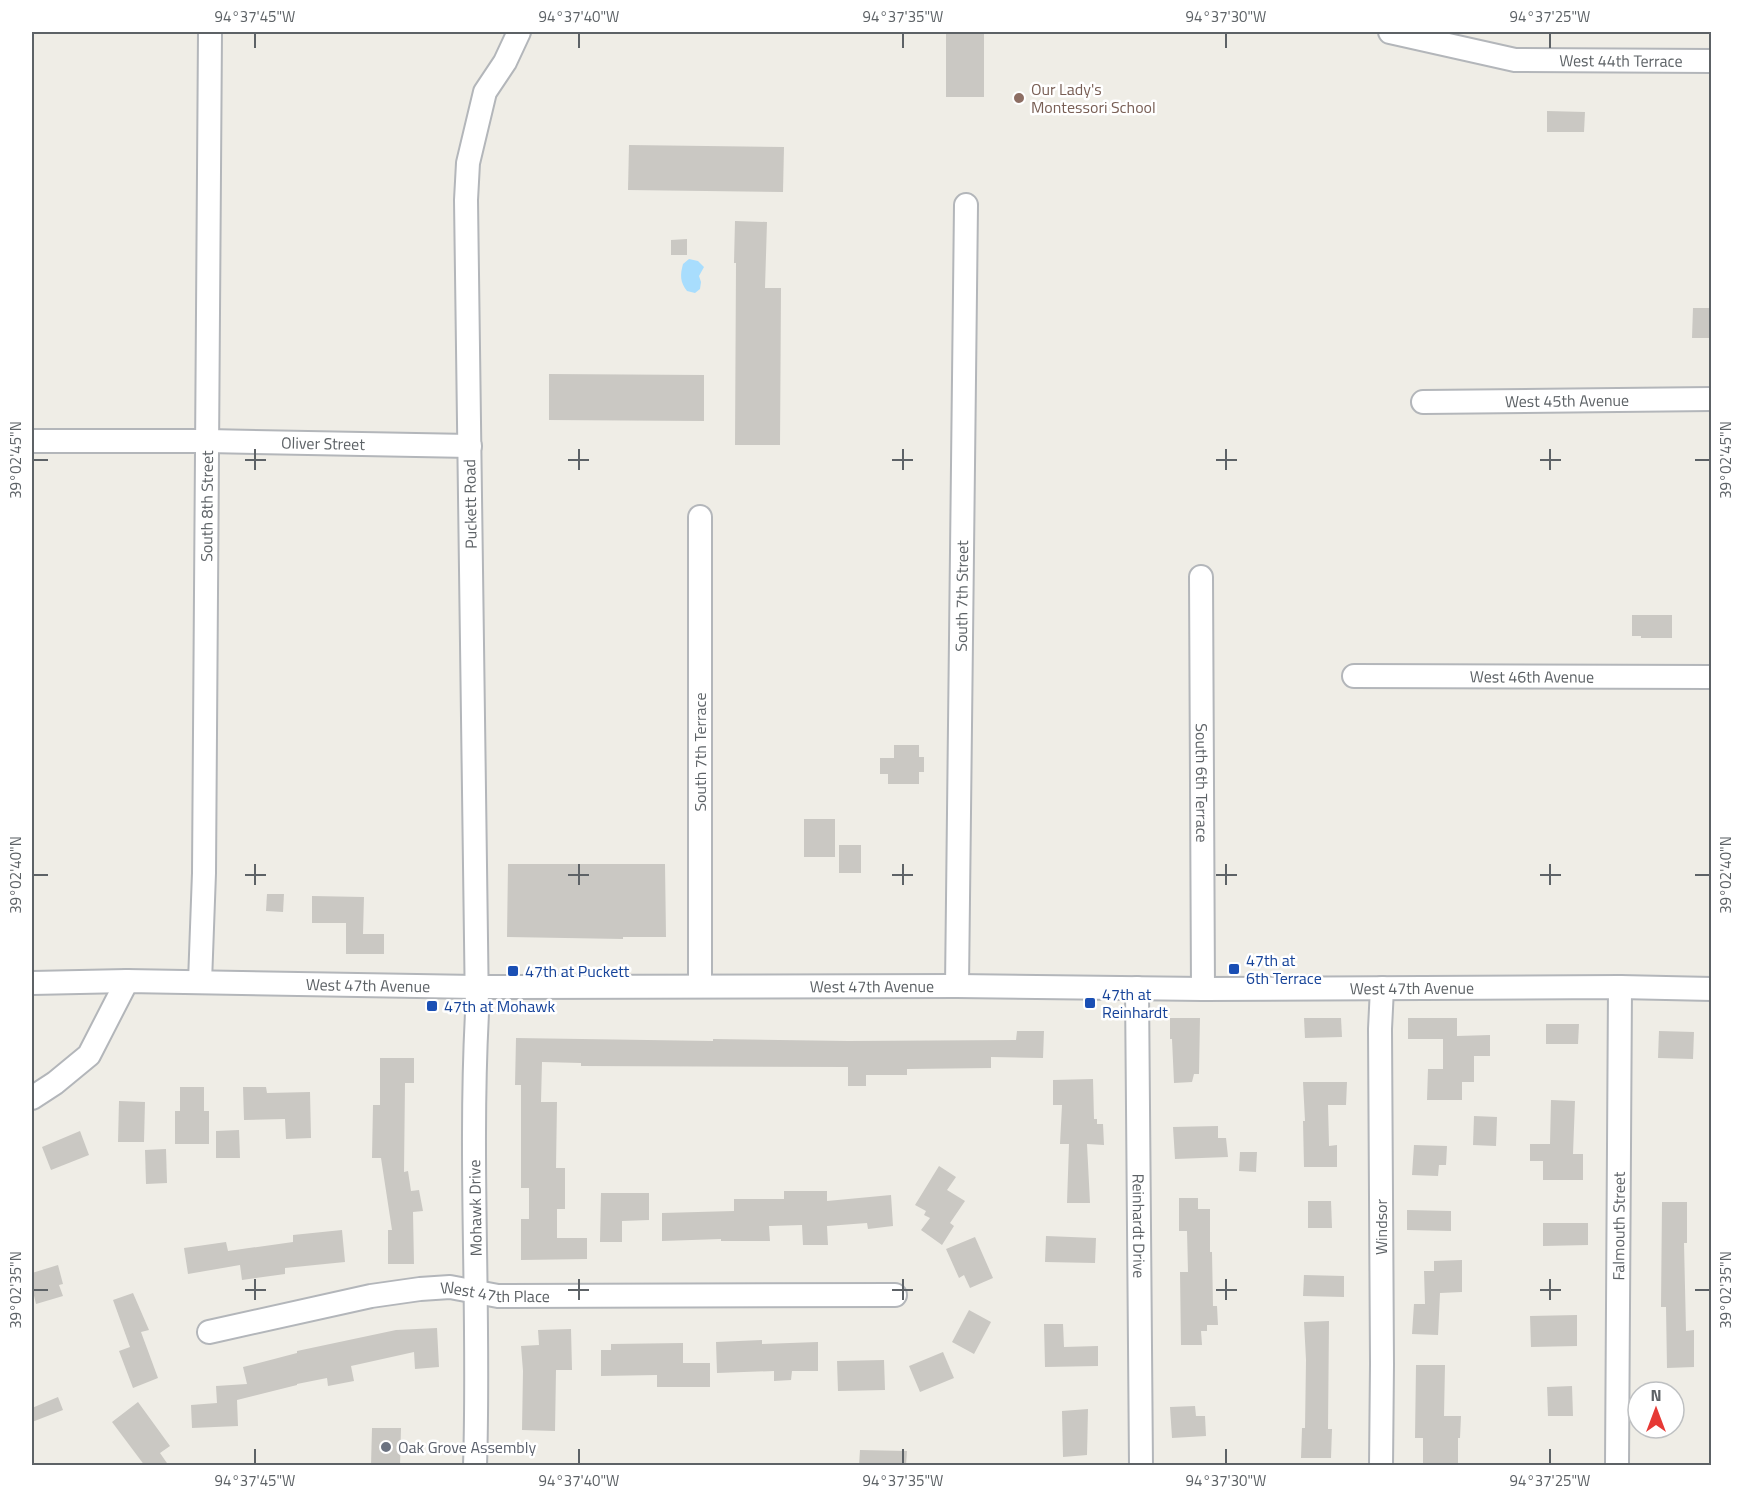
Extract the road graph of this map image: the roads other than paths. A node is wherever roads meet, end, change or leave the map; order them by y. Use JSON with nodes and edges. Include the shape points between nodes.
{"nodes":[{"id":1,"x":210,"y":32,"type":"edge"},
{"id":2,"x":519,"y":32,"type":"edge"},
{"id":3,"x":1390,"y":32,"type":"edge"},
{"id":4,"x":1712,"y":61,"type":"edge"},
{"id":5,"x":966,"y":205,"type":"dead end"},
{"id":6,"x":1712,"y":399,"type":"edge"},
{"id":7,"x":1423,"y":402,"type":"dead end"},
{"id":8,"x":32,"y":441,"type":"edge"},
{"id":9,"x":207,"y":441,"type":"junction"},
{"id":10,"x":470,"y":446,"type":"junction"},
{"id":11,"x":700,"y":518,"type":"dead end"},
{"id":12,"x":1202,"y":577,"type":"dead end"},
{"id":13,"x":1354,"y":676,"type":"dead end"},
{"id":14,"x":1712,"y":677,"type":"edge"},
{"id":15,"x":127,"y":981,"type":"junction"},
{"id":16,"x":200,"y":982,"type":"junction"},
{"id":17,"x":32,"y":983,"type":"edge"},
{"id":18,"x":700,"y":986,"type":"junction"},
{"id":19,"x":957,"y":986,"type":"junction"},
{"id":20,"x":476,"y":987,"type":"junction"},
{"id":21,"x":1620,"y":987,"type":"junction"},
{"id":22,"x":1137,"y":988,"type":"junction"},
{"id":23,"x":1382,"y":988,"type":"junction"},
{"id":24,"x":1712,"y":988,"type":"edge"},
{"id":25,"x":1203,"y":989,"type":"junction"},
{"id":26,"x":32,"y":1098,"type":"edge"},
{"id":27,"x":476,"y":1291,"type":"junction"},
{"id":28,"x":895,"y":1295,"type":"dead end"},
{"id":29,"x":209,"y":1332,"type":"dead end"},
{"id":30,"x":475,"y":1466,"type":"edge"},
{"id":31,"x":1141,"y":1466,"type":"edge"},
{"id":32,"x":1381,"y":1466,"type":"edge"},
{"id":33,"x":1617,"y":1466,"type":"edge"}],
"edges":[{"from":1,"to":9,"type":"street","name":"South 8th Street"},
{"from":2,"to":10,"type":"street","name":"Puckett Road","via":[[485,92],[468,163]]},
{"from":3,"to":4,"type":"street","name":"West 44th Terrace","via":[[1515,60]]},
{"from":5,"to":19,"type":"street","name":"South 7th Street"},
{"from":6,"to":7,"type":"street","name":"West 45th Avenue"},
{"from":8,"to":9,"type":"street","name":"Oliver Street"},
{"from":9,"to":10,"type":"street","name":"Oliver Street"},
{"from":9,"to":16,"type":"street","name":"South 8th Street"},
{"from":10,"to":20,"type":"street","name":"Puckett Road"},
{"from":11,"to":18,"type":"street","name":"South 7th Terrace"},
{"from":12,"to":25,"type":"street","name":"South 6th Terrace"},
{"from":13,"to":14,"type":"street","name":"West 46th Avenue"},
{"from":15,"to":16,"type":"street","name":"West 47th Avenue"},
{"from":15,"to":17,"type":"street","name":"West 47th Avenue"},
{"from":15,"to":26,"type":"street","via":[[89,1056]]},
{"from":16,"to":20,"type":"street","name":"West 47th Avenue"},
{"from":18,"to":19,"type":"street","name":"West 47th Avenue"},
{"from":18,"to":20,"type":"street","name":"West 47th Avenue"},
{"from":19,"to":22,"type":"street","name":"West 47th Avenue"},
{"from":20,"to":27,"type":"street","name":"Mohawk Drive"},
{"from":21,"to":23,"type":"street","name":"West 47th Avenue"},
{"from":21,"to":24,"type":"street","name":"West 47th Avenue"},
{"from":21,"to":33,"type":"street","name":"Falmouth Street"},
{"from":22,"to":25,"type":"street","name":"West 47th Avenue"},
{"from":22,"to":31,"type":"street","name":"Reinhardt Drive"},
{"from":23,"to":25,"type":"street","name":"West 47th Avenue"},
{"from":23,"to":32,"type":"street","name":"Windsor"},
{"from":27,"to":28,"type":"street","name":"West 47th Place","via":[[498,1296]]},
{"from":27,"to":29,"type":"street","name":"West 47th Place","via":[[450,1287],[371,1296]]},
{"from":27,"to":30,"type":"street","name":"Mohawk Drive"}]}
